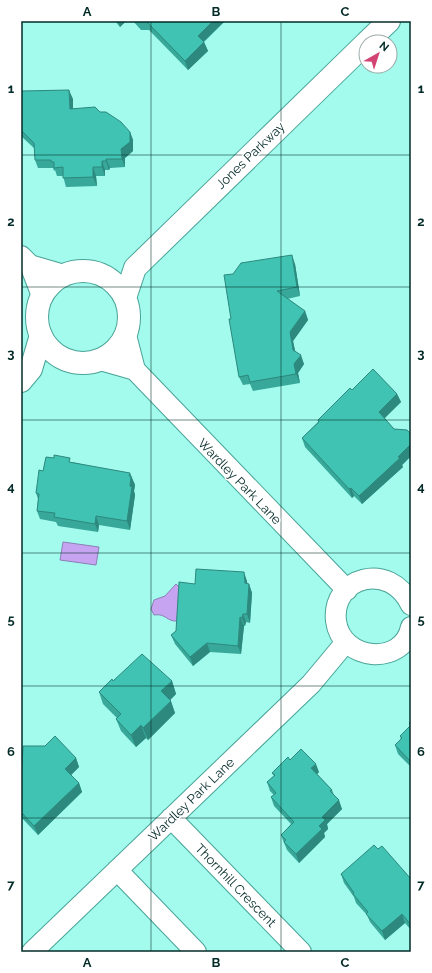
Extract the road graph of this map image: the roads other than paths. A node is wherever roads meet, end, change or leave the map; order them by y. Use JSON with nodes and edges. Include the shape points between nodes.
{"nodes":[{"id":1,"x":389,"y":21,"type":"edge"},
{"id":2,"x":375,"y":34,"type":"edge"},
{"id":3,"x":358,"y":51,"type":"edge"},
{"id":4,"x":26,"y":261,"type":"edge"},
{"id":5,"x":134,"y":268,"type":"junction"},
{"id":6,"x":100,"y":274,"type":"junction"},
{"id":7,"x":64,"y":275,"type":"junction"},
{"id":8,"x":42,"y":296,"type":"junction"},
{"id":9,"x":126,"y":298,"type":"junction"},
{"id":10,"x":41,"y":335,"type":"junction"},
{"id":11,"x":126,"y":335,"type":"junction"},
{"id":12,"x":62,"y":358,"type":"junction"},
{"id":13,"x":100,"y":360,"type":"junction"},
{"id":14,"x":135,"y":370,"type":"junction"},
{"id":15,"x":26,"y":375,"type":"edge"},
{"id":16,"x":347,"y":590,"type":"junction"},
{"id":17,"x":411,"y":605,"type":"edge"},
{"id":18,"x":411,"y":627,"type":"edge"},
{"id":19,"x":346,"y":642,"type":"junction"},
{"id":20,"x":171,"y":818,"type":"junction"},
{"id":21,"x":117,"y":870,"type":"junction"},
{"id":22,"x":32,"y":952,"type":"edge"},
{"id":23,"x":196,"y":952,"type":"edge"},
{"id":24,"x":300,"y":952,"type":"edge"}],
"edges":[{"from":1,"to":2,"type":"street","name":"Jones Parkway"},
{"from":3,"to":5,"type":"street","name":"Jones Parkway"},
{"from":4,"to":7,"type":"street"},
{"from":4,"to":8,"type":"street"},
{"from":5,"to":6,"type":"street"},
{"from":5,"to":9,"type":"street"},
{"from":6,"to":7,"type":"street","via":[[78,271]]},
{"from":6,"to":9,"type":"street","via":[[113,282]]},
{"from":7,"to":8,"type":"street","via":[[52,283]]},
{"from":8,"to":10,"type":"street","via":[[37,319]]},
{"from":9,"to":11,"type":"street","via":[[129,313]]},
{"from":10,"to":12,"type":"street","via":[[49,348]]},
{"from":10,"to":15,"type":"street"},
{"from":11,"to":13,"type":"street","via":[[114,352]]},
{"from":11,"to":14,"type":"street","name":"Wardley Park Lane"},
{"from":12,"to":13,"type":"street","via":[[84,363]]},
{"from":12,"to":15,"type":"street"},
{"from":13,"to":14,"type":"street"},
{"from":14,"to":16,"type":"street","name":"Wardley Park Lane"},
{"from":16,"to":17,"type":"street","via":[[359,581],[385,579],[406,594]]},
{"from":16,"to":19,"type":"street","via":[[341,597],[336,622]]},
{"from":18,"to":19,"type":"street","via":[[404,642],[394,650],[382,654],[370,655],[358,651]]},
{"from":19,"to":20,"type":"street","name":"Wardley Park Lane","via":[[310,684]]},
{"from":20,"to":21,"type":"street","name":"Wardley Park Lane"},
{"from":20,"to":24,"type":"street","name":"Thornhill Crescent"},
{"from":21,"to":22,"type":"street","name":"Wardley Park Lane"},
{"from":21,"to":23,"type":"street"}]}
